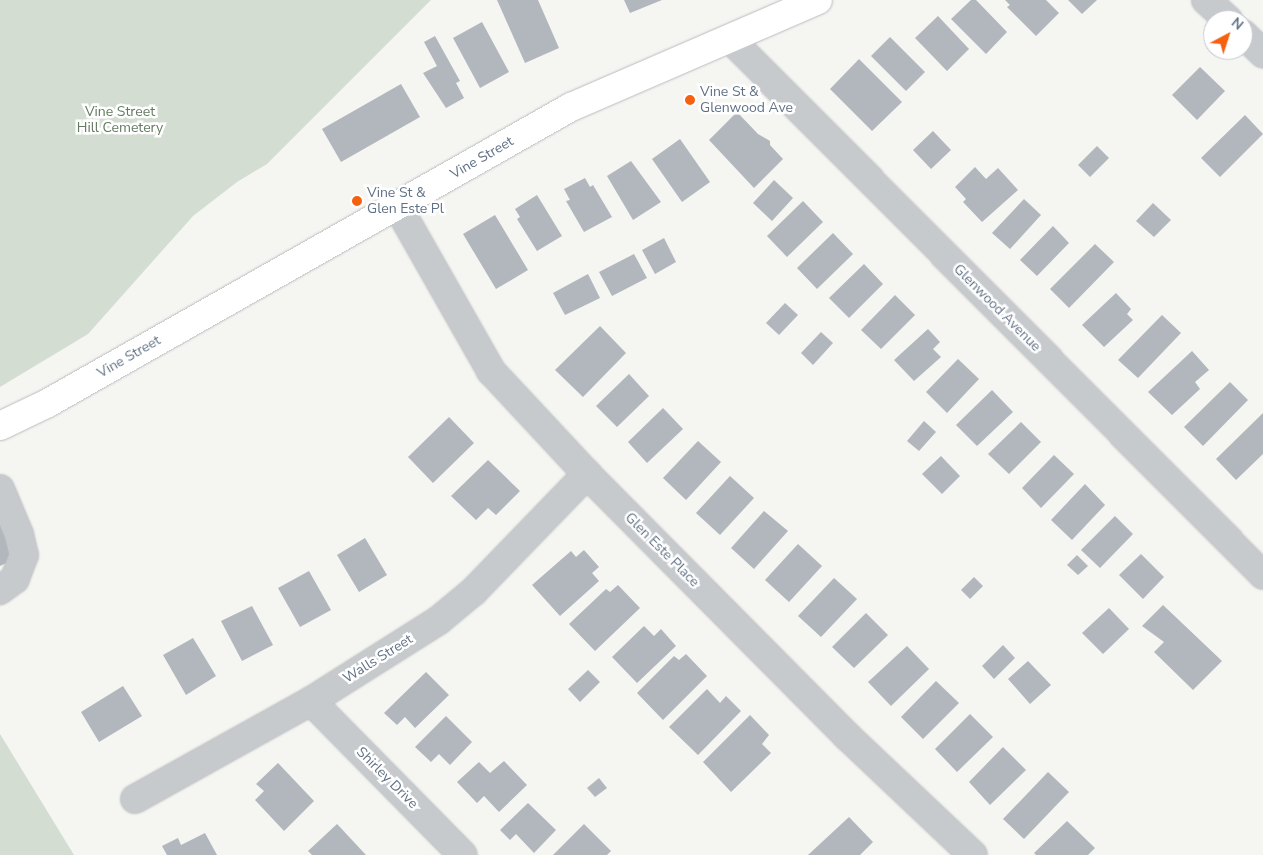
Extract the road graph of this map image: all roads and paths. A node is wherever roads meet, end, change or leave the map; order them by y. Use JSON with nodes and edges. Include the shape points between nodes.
{"nodes":[{"id":1,"x":818,"y":0,"type":"edge"},
{"id":2,"x":1206,"y":0,"type":"edge"},
{"id":3,"x":1217,"y":10,"type":"edge"},
{"id":4,"x":731,"y":40,"type":"junction"},
{"id":5,"x":1253,"y":43,"type":"edge"},
{"id":6,"x":1263,"y":52,"type":"edge"},
{"id":7,"x":398,"y":207,"type":"junction"},
{"id":8,"x":0,"y":426,"type":"edge"},
{"id":9,"x":587,"y":474,"type":"junction"},
{"id":10,"x":0,"y":489,"type":"edge"},
{"id":11,"x":1263,"y":575,"type":"edge"},
{"id":12,"x":0,"y":590,"type":"edge"},
{"id":13,"x":311,"y":701,"type":"junction"},
{"id":14,"x":135,"y":799,"type":"dead end"},
{"id":15,"x":463,"y":855,"type":"edge"},
{"id":16,"x":973,"y":855,"type":"edge"}],
"edges":[{"from":1,"to":4,"type":"main road","name":"Vine Street"},
{"from":2,"to":3,"type":"street"},
{"from":4,"to":7,"type":"main road","name":"Vine Street","via":[[571,107]]},
{"from":4,"to":11,"type":"street","name":"Glenwood Avenue"},
{"from":5,"to":6,"type":"street"},
{"from":7,"to":8,"type":"main road","name":"Vine Street","via":[[296,260],[48,403]]},
{"from":7,"to":9,"type":"street","name":"Glen Este Place","via":[[491,372]]},
{"from":9,"to":13,"type":"street","name":"Walls Street","via":[[474,591],[439,620]]},
{"from":9,"to":16,"type":"street","name":"Glen Este Place","via":[[847,736]]},
{"from":10,"to":12,"type":"street","via":[[24,555],[15,579]]},
{"from":13,"to":14,"type":"street","name":"Walls Street"},
{"from":13,"to":15,"type":"street","name":"Shirley Drive"}]}
